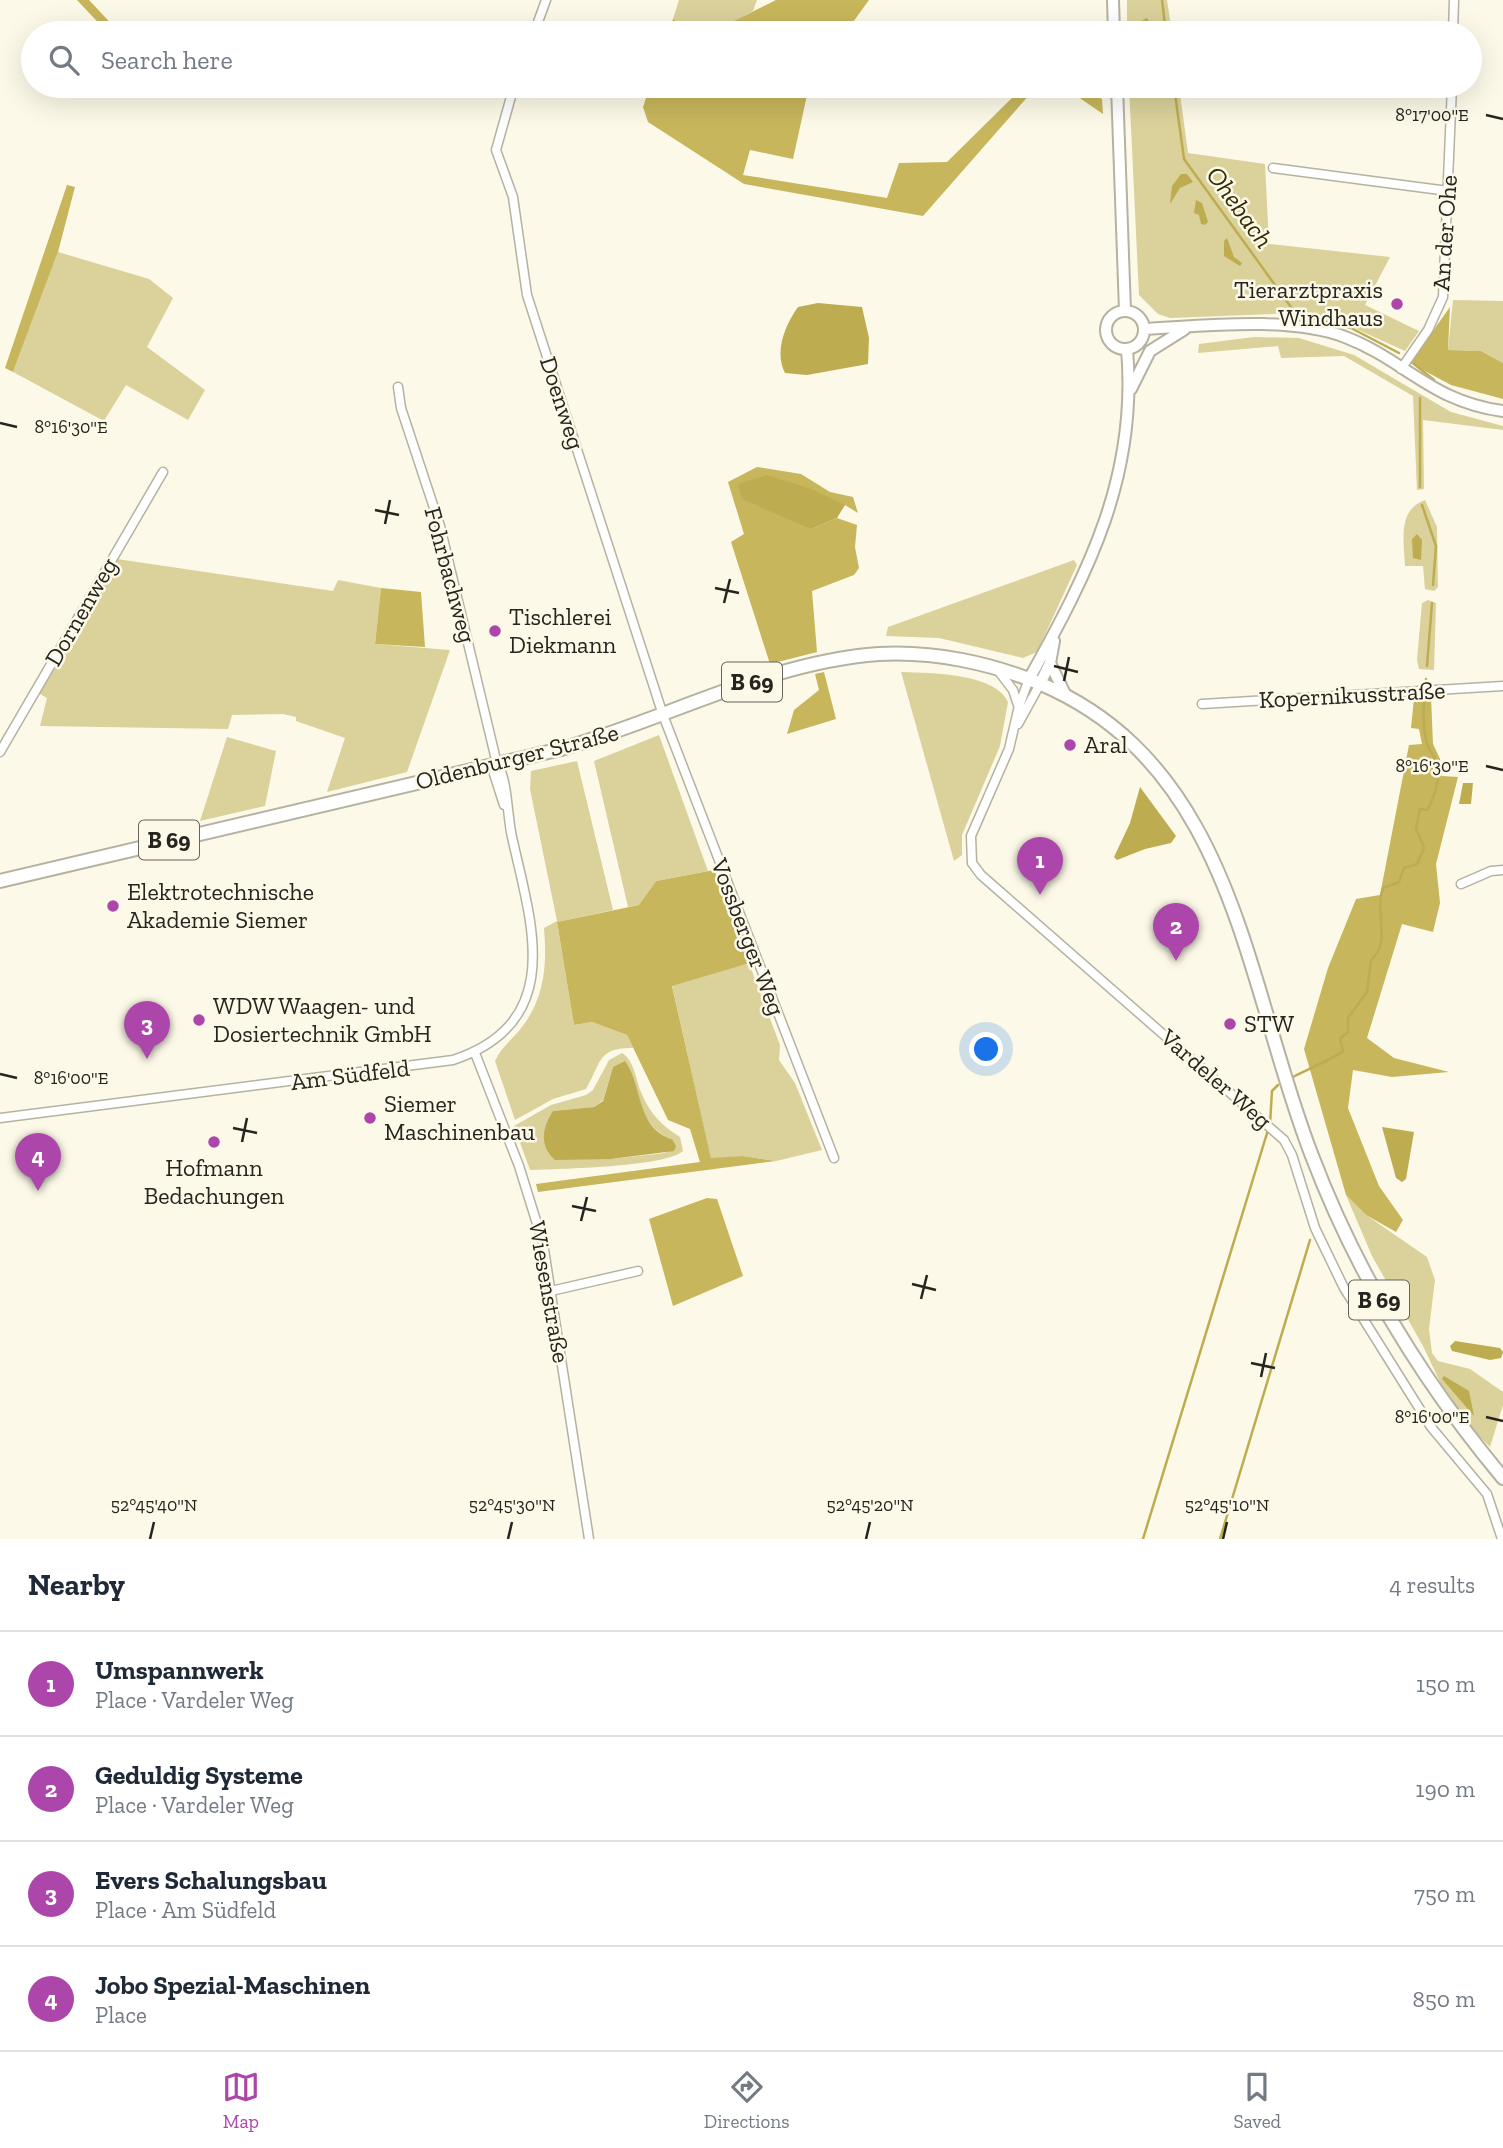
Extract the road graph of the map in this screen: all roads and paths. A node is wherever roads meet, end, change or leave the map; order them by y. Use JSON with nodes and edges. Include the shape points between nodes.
{"nodes":[{"id":1,"x":546,"y":0,"type":"edge"},
{"id":2,"x":1113,"y":0,"type":"edge"},
{"id":3,"x":1454,"y":0,"type":"edge"},
{"id":4,"x":538,"y":21,"type":"edge"},
{"id":5,"x":1114,"y":21,"type":"edge"},
{"id":6,"x":1453,"y":21,"type":"edge"},
{"id":7,"x":511,"y":98,"type":"edge"},
{"id":8,"x":1117,"y":98,"type":"edge"},
{"id":9,"x":1452,"y":98,"type":"edge"},
{"id":10,"x":1273,"y":168,"type":"dead end"},
{"id":11,"x":1448,"y":191,"type":"junction"},
{"id":12,"x":1125,"y":312,"type":"junction"},
{"id":13,"x":1144,"y":329,"type":"junction"},
{"id":14,"x":1185,"y":329,"type":"junction"},
{"id":15,"x":1127,"y":349,"type":"junction"},
{"id":16,"x":1401,"y":369,"type":"junction"},
{"id":17,"x":398,"y":387,"type":"dead end"},
{"id":18,"x":1130,"y":392,"type":"junction"},
{"id":19,"x":1503,"y":411,"type":"edge"},
{"id":20,"x":163,"y":472,"type":"dead end"},
{"id":21,"x":1055,"y":635,"type":"junction"},
{"id":22,"x":1050,"y":663,"type":"junction"},
{"id":23,"x":997,"y":669,"type":"junction"},
{"id":24,"x":1035,"y":682,"type":"junction"},
{"id":25,"x":1503,"y":686,"type":"edge"},
{"id":26,"x":1066,"y":696,"type":"junction"},
{"id":27,"x":1202,"y":704,"type":"dead end"},
{"id":28,"x":1018,"y":706,"type":"junction"},
{"id":29,"x":663,"y":715,"type":"junction"},
{"id":30,"x":1014,"y":731,"type":"junction"},
{"id":31,"x":0,"y":752,"type":"edge"},
{"id":32,"x":497,"y":764,"type":"junction"},
{"id":33,"x":1503,"y":870,"type":"edge"},
{"id":34,"x":0,"y":881,"type":"edge"},
{"id":35,"x":1461,"y":884,"type":"dead end"},
{"id":36,"x":475,"y":1053,"type":"junction"},
{"id":37,"x":0,"y":1118,"type":"edge"},
{"id":38,"x":834,"y":1158,"type":"dead end"},
{"id":39,"x":639,"y":1270,"type":"dead end"},
{"id":40,"x":551,"y":1290,"type":"junction"},
{"id":41,"x":1503,"y":1478,"type":"edge"},
{"id":42,"x":589,"y":1539,"type":"edge"},
{"id":43,"x":1502,"y":1539,"type":"edge"}],
"edges":[{"from":1,"to":4,"type":"street"},
{"from":2,"to":5,"type":"main road"},
{"from":3,"to":6,"type":"street"},
{"from":7,"to":29,"type":"street","name":"Doenweg","via":[[496,150],[513,197],[527,295]]},
{"from":8,"to":12,"type":"main road"},
{"from":9,"to":11,"type":"street","name":"An der Ohe"},
{"from":10,"to":11,"type":"street"},
{"from":11,"to":16,"type":"street","name":"An der Ohe","via":[[1443,297],[1428,330]]},
{"from":12,"to":13,"type":"main road","via":[[1136,314]]},
{"from":12,"to":15,"type":"main road","via":[[1110,320],[1107,331],[1115,346]]},
{"from":13,"to":14,"type":"main road"},
{"from":13,"to":15,"type":"main road","via":[[1141,340]]},
{"from":14,"to":16,"type":"main road","via":[[1275,325],[1322,330],[1367,348]]},
{"from":14,"to":18,"type":"main road","via":[[1150,351]]},
{"from":15,"to":18,"type":"main road"},
{"from":16,"to":19,"type":"main road","via":[[1451,398]]},
{"from":17,"to":32,"type":"street","name":"Fohrbachweg","via":[[440,526]]},
{"from":18,"to":21,"type":"main road","via":[[1127,437],[1113,500]]},
{"from":20,"to":31,"type":"street","name":"Dornenweg"},
{"from":21,"to":22,"type":"main road"},
{"from":21,"to":24,"type":"main road"},
{"from":22,"to":24,"type":"main road"},
{"from":22,"to":26,"type":"main road"},
{"from":23,"to":24,"type":"main road","name":"Oldenburger Straße","number":"B 69"},
{"from":23,"to":28,"type":"street","via":[[1013,690]]},
{"from":23,"to":29,"type":"main road","name":"Oldenburger Straße","number":"B 69","via":[[929,655],[849,657],[792,669]]},
{"from":24,"to":26,"type":"main road","number":"B 69"},
{"from":24,"to":28,"type":"street","name":"Vardeler Weg"},
{"from":24,"to":30,"type":"street","name":"Vardeler Weg"},
{"from":25,"to":27,"type":"street","name":"Kopernikusstraße"},
{"from":26,"to":41,"type":"main road","number":"B 69","via":[[1114,727],[1151,762],[1199,830],[1233,909],[1292,1102],[1346,1236],[1421,1370]]},
{"from":28,"to":30,"type":"street","name":"Vardeler Weg"},
{"from":29,"to":32,"type":"main road","name":"Oldenburger Straße","number":"B 69","via":[[595,739]]},
{"from":29,"to":38,"type":"street","name":"Vossberger Weg"},
{"from":30,"to":43,"type":"street","name":"Vardeler Weg","via":[[971,836],[972,863],[1274,1130],[1292,1155],[1315,1228],[1344,1288],[1402,1384],[1487,1494]]},
{"from":32,"to":34,"type":"main road","name":"Oldenburger Straße","number":"B 69"},
{"from":32,"to":36,"type":"street","name":"Am Südfeld","via":[[503,772],[506,811],[534,932],[534,965],[516,1014]]},
{"from":33,"to":35,"type":"street"},
{"from":36,"to":37,"type":"street","name":"Am Südfeld","via":[[416,1067]]},
{"from":36,"to":40,"type":"street","name":"Wiesenstraße","via":[[529,1195]]},
{"from":39,"to":40,"type":"street"},
{"from":40,"to":42,"type":"street","name":"Wiesenstraße"}]}
